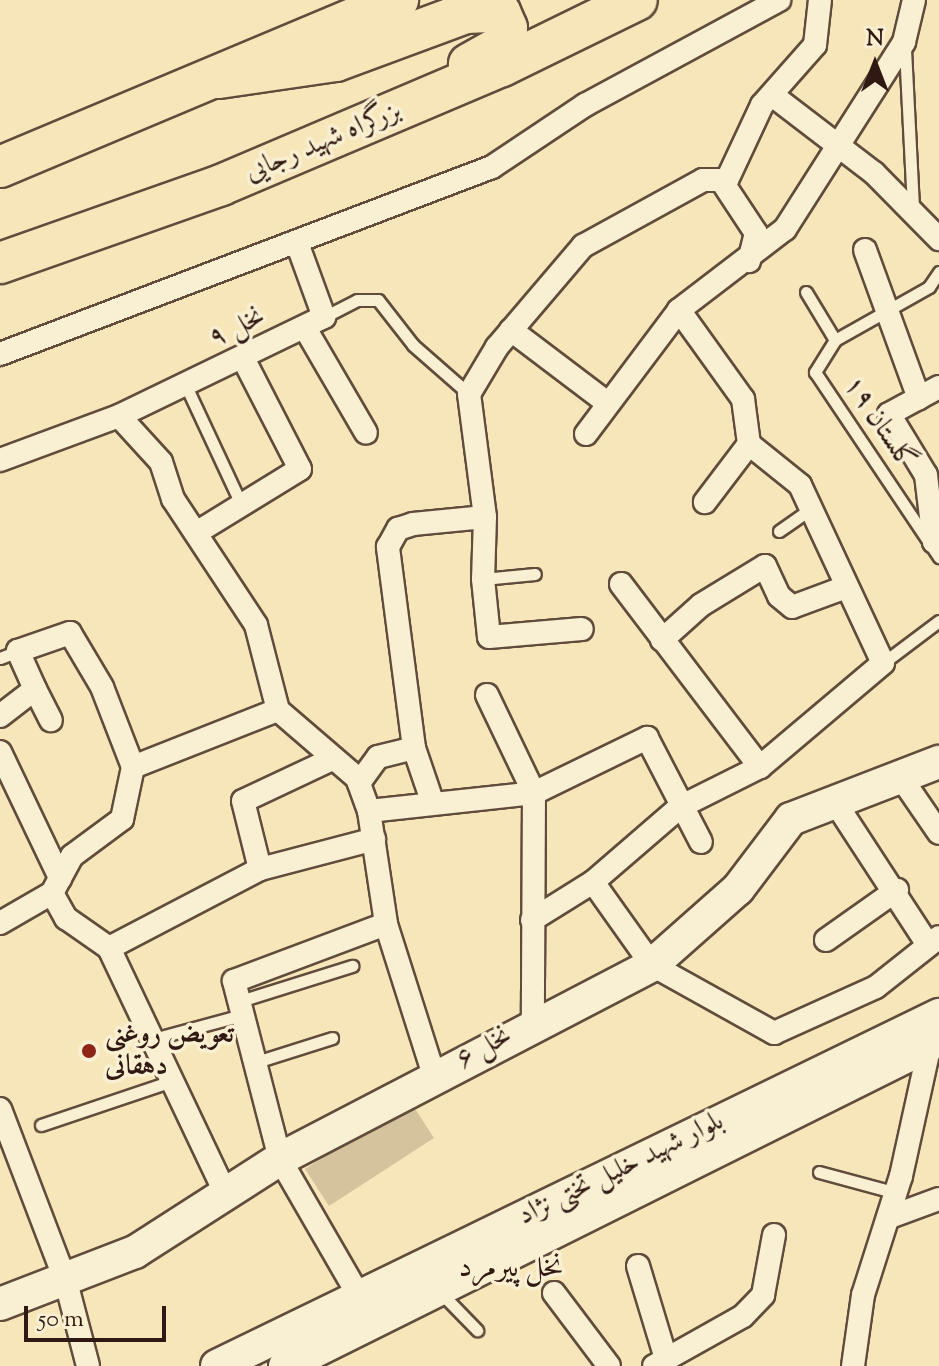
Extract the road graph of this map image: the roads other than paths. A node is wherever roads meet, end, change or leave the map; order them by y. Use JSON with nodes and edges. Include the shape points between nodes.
{"nodes":[{"id":1,"x":398,"y":0,"type":"edge"},
{"id":2,"x":637,"y":0,"type":"edge"},
{"id":3,"x":779,"y":0,"type":"edge"},
{"id":4,"x":820,"y":0,"type":"edge"},
{"id":5,"x":914,"y":0,"type":"edge"},
{"id":6,"x":904,"y":42,"type":"junction"},
{"id":7,"x":219,"y":78,"type":"junction"},
{"id":8,"x":772,"y":95,"type":"junction"},
{"id":9,"x":387,"y":115,"type":"junction"},
{"id":10,"x":838,"y":144,"type":"junction"},
{"id":11,"x":0,"y":167,"type":"edge"},
{"id":12,"x":721,"y":180,"type":"junction"},
{"id":13,"x":913,"y":212,"type":"junction"},
{"id":14,"x":939,"y":239,"type":"edge"},
{"id":15,"x":297,"y":243,"type":"junction"},
{"id":16,"x":865,"y":250,"type":"dead end"},
{"id":17,"x":749,"y":261,"type":"junction"},
{"id":18,"x":0,"y":263,"type":"edge"},
{"id":19,"x":939,"y":272,"type":"edge"},
{"id":20,"x":806,"y":292,"type":"dead end"},
{"id":21,"x":890,"y":309,"type":"junction"},
{"id":22,"x":679,"y":310,"type":"junction"},
{"id":23,"x":314,"y":322,"type":"junction"},
{"id":24,"x":511,"y":330,"type":"junction"},
{"id":25,"x":835,"y":340,"type":"junction"},
{"id":26,"x":0,"y":354,"type":"edge"},
{"id":27,"x":244,"y":360,"type":"junction"},
{"id":28,"x":186,"y":386,"type":"junction"},
{"id":29,"x":939,"y":387,"type":"edge"},
{"id":30,"x":469,"y":394,"type":"junction"},
{"id":31,"x":919,"y":398,"type":"junction"},
{"id":32,"x":605,"y":401,"type":"junction"},
{"id":33,"x":119,"y":416,"type":"junction"},
{"id":34,"x":366,"y":433,"type":"dead end"},
{"id":35,"x":586,"y":434,"type":"dead end"},
{"id":36,"x":749,"y":444,"type":"junction"},
{"id":37,"x":0,"y":460,"type":"edge"},
{"id":38,"x":705,"y":502,"type":"dead end"},
{"id":39,"x":242,"y":507,"type":"junction"},
{"id":40,"x":812,"y":508,"type":"junction"},
{"id":41,"x":485,"y":517,"type":"junction"},
{"id":42,"x":779,"y":531,"type":"dead end"},
{"id":43,"x":196,"y":533,"type":"junction"},
{"id":44,"x":937,"y":547,"type":"edge"},
{"id":45,"x":535,"y":574,"type":"dead end"},
{"id":46,"x":483,"y":579,"type":"junction"},
{"id":47,"x":621,"y":584,"type":"dead end"},
{"id":48,"x":846,"y":587,"type":"junction"},
{"id":49,"x":939,"y":621,"type":"edge"},
{"id":50,"x":582,"y":629,"type":"dead end"},
{"id":51,"x":662,"y":640,"type":"junction"},
{"id":52,"x":9,"y":654,"type":"edge"},
{"id":53,"x":883,"y":663,"type":"junction"},
{"id":54,"x":35,"y":689,"type":"junction"},
{"id":55,"x":487,"y":695,"type":"dead end"},
{"id":56,"x":278,"y":710,"type":"junction"},
{"id":57,"x":0,"y":716,"type":"edge"},
{"id":58,"x":51,"y":720,"type":"dead end"},
{"id":59,"x":414,"y":748,"type":"junction"},
{"id":60,"x":0,"y":752,"type":"edge"},
{"id":61,"x":330,"y":760,"type":"junction"},
{"id":62,"x":939,"y":762,"type":"edge"},
{"id":63,"x":133,"y":767,"type":"junction"},
{"id":64,"x":760,"y":767,"type":"junction"},
{"id":65,"x":902,"y":779,"type":"junction"},
{"id":66,"x":359,"y":783,"type":"junction"},
{"id":67,"x":534,"y":793,"type":"junction"},
{"id":68,"x":833,"y":799,"type":"junction"},
{"id":69,"x":432,"y":801,"type":"junction"},
{"id":70,"x":680,"y":807,"type":"junction"},
{"id":71,"x":369,"y":811,"type":"junction"},
{"id":72,"x":939,"y":833,"type":"edge"},
{"id":73,"x":374,"y":839,"type":"junction"},
{"id":74,"x":701,"y":842,"type":"dead end"},
{"id":75,"x":260,"y":869,"type":"junction"},
{"id":76,"x":593,"y":882,"type":"junction"},
{"id":77,"x":56,"y":886,"type":"junction"},
{"id":78,"x":897,"y":890,"type":"junction"},
{"id":79,"x":532,"y":920,"type":"junction"},
{"id":80,"x":0,"y":923,"type":"edge"},
{"id":81,"x":386,"y":924,"type":"junction"},
{"id":82,"x":826,"y":940,"type":"dead end"},
{"id":83,"x":934,"y":941,"type":"edge"},
{"id":84,"x":109,"y":948,"type":"junction"},
{"id":85,"x":652,"y":965,"type":"junction"},
{"id":86,"x":352,"y":966,"type":"dead end"},
{"id":87,"x":237,"y":1009,"type":"junction"},
{"id":88,"x":533,"y":1022,"type":"junction"},
{"id":89,"x":936,"y":1033,"type":"edge"},
{"id":90,"x":332,"y":1038,"type":"dead end"},
{"id":91,"x":153,"y":1039,"type":"junction"},
{"id":92,"x":253,"y":1063,"type":"junction"},
{"id":93,"x":434,"y":1075,"type":"junction"},
{"id":94,"x":172,"y":1081,"type":"junction"},
{"id":95,"x":0,"y":1109,"type":"edge"},
{"id":96,"x":41,"y":1125,"type":"dead end"},
{"id":97,"x":280,"y":1159,"type":"junction"},
{"id":98,"x":819,"y":1172,"type":"dead end"},
{"id":99,"x":897,"y":1193,"type":"junction"},
{"id":100,"x":227,"y":1197,"type":"junction"},
{"id":101,"x":939,"y":1199,"type":"edge"},
{"id":102,"x":890,"y":1217,"type":"junction"},
{"id":103,"x":774,"y":1235,"type":"dead end"},
{"id":104,"x":638,"y":1266,"type":"dead end"},
{"id":105,"x":66,"y":1282,"type":"junction"},
{"id":106,"x":438,"y":1290,"type":"junction"},
{"id":107,"x":554,"y":1293,"type":"dead end"},
{"id":108,"x":359,"y":1296,"type":"junction"},
{"id":109,"x":0,"y":1304,"type":"edge"},
{"id":110,"x":477,"y":1330,"type":"dead end"},
{"id":111,"x":660,"y":1363,"type":"edge"},
{"id":112,"x":88,"y":1366,"type":"edge"},
{"id":113,"x":217,"y":1366,"type":"edge"},
{"id":114,"x":285,"y":1366,"type":"edge"},
{"id":115,"x":609,"y":1366,"type":"edge"},
{"id":116,"x":853,"y":1366,"type":"edge"}],
"edges":[{"from":1,"to":7,"type":"highway"},
{"from":2,"to":9,"type":"highway","name":"بزرگراه شهید رجایی"},
{"from":3,"to":15,"type":"street","via":[[585,105],[492,167]]},
{"from":4,"to":8,"type":"street","via":[[815,45]]},
{"from":5,"to":6,"type":"street"},
{"from":6,"to":10,"type":"street"},
{"from":6,"to":13,"type":"lane"},
{"from":7,"to":9,"type":"highway","via":[[336,61],[466,13],[500,12],[507,28],[503,45]]},
{"from":7,"to":11,"type":"highway"},
{"from":8,"to":10,"type":"street"},
{"from":8,"to":12,"type":"street"},
{"from":9,"to":18,"type":"highway","name":"بزرگراه شهید رجایی","via":[[221,185]]},
{"from":10,"to":13,"type":"street"},
{"from":10,"to":17,"type":"street","via":[[785,229]]},
{"from":12,"to":17,"type":"street","via":[[756,233]]},
{"from":12,"to":24,"type":"street","via":[[703,180],[583,246]]},
{"from":13,"to":14,"type":"street"},
{"from":15,"to":23,"type":"street"},
{"from":15,"to":26,"type":"street"},
{"from":16,"to":21,"type":"street"},
{"from":17,"to":22,"type":"street"},
{"from":19,"to":21,"type":"lane","name":"گلستان ۱۹","via":[[929,287]]},
{"from":20,"to":25,"type":"lane"},
{"from":21,"to":25,"type":"lane","name":"گلستان ۱۹"},
{"from":21,"to":31,"type":"street"},
{"from":22,"to":32,"type":"street"},
{"from":22,"to":36,"type":"street","via":[[743,399]]},
{"from":23,"to":27,"type":"street","name":"نخل ۹"},
{"from":23,"to":30,"type":"lane","name":"نخل ۹","via":[[357,300],[378,300],[413,345]]},
{"from":23,"to":34,"type":"street"},
{"from":24,"to":30,"type":"street"},
{"from":24,"to":32,"type":"street"},
{"from":25,"to":44,"type":"lane","name":"گلستان ۱۹","via":[[815,372]]},
{"from":27,"to":28,"type":"street","name":"نخل ۹"},
{"from":27,"to":39,"type":"street","via":[[300,469]]},
{"from":28,"to":33,"type":"street","name":"نخل ۹"},
{"from":28,"to":39,"type":"lane"},
{"from":29,"to":31,"type":"street"},
{"from":30,"to":41,"type":"street"},
{"from":31,"to":44,"type":"street","via":[[889,414],[926,475]]},
{"from":32,"to":35,"type":"street"},
{"from":33,"to":37,"type":"street","name":"نخل ۹"},
{"from":33,"to":43,"type":"street","via":[[161,462],[173,499]]},
{"from":36,"to":38,"type":"street"},
{"from":36,"to":40,"type":"street","via":[[800,485]]},
{"from":39,"to":43,"type":"street"},
{"from":40,"to":42,"type":"lane"},
{"from":40,"to":48,"type":"street"},
{"from":41,"to":46,"type":"street"},
{"from":41,"to":59,"type":"street","via":[[406,526],[388,547]]},
{"from":43,"to":56,"type":"street","via":[[256,625]]},
{"from":45,"to":46,"type":"lane"},
{"from":46,"to":50,"type":"street","via":[[489,637]]},
{"from":47,"to":51,"type":"street"},
{"from":48,"to":51,"type":"street","via":[[792,607],[779,596],[765,566],[701,605]]},
{"from":48,"to":53,"type":"street"},
{"from":49,"to":53,"type":"lane"},
{"from":51,"to":64,"type":"street"},
{"from":52,"to":54,"type":"street"},
{"from":52,"to":63,"type":"street","via":[[70,633],[102,687]]},
{"from":53,"to":64,"type":"street"},
{"from":54,"to":57,"type":"street"},
{"from":54,"to":58,"type":"street"},
{"from":55,"to":67,"type":"street"},
{"from":56,"to":61,"type":"street"},
{"from":56,"to":63,"type":"street"},
{"from":59,"to":66,"type":"street","via":[[378,757]]},
{"from":59,"to":69,"type":"street"},
{"from":60,"to":77,"type":"street"},
{"from":61,"to":66,"type":"street"},
{"from":61,"to":75,"type":"street","via":[[243,801]]},
{"from":62,"to":65,"type":"street","name":"نخل ۶"},
{"from":63,"to":77,"type":"street","via":[[122,819],[72,856]]},
{"from":64,"to":70,"type":"street"},
{"from":65,"to":68,"type":"street","name":"نخل ۶"},
{"from":65,"to":72,"type":"street"},
{"from":66,"to":71,"type":"street"},
{"from":67,"to":69,"type":"street"},
{"from":67,"to":70,"type":"street","via":[[647,738]]},
{"from":67,"to":79,"type":"street"},
{"from":68,"to":78,"type":"street"},
{"from":68,"to":85,"type":"street","name":"نخل ۶","via":[[791,819],[738,889]]},
{"from":69,"to":71,"type":"street"},
{"from":70,"to":74,"type":"street"},
{"from":70,"to":76,"type":"street"},
{"from":71,"to":73,"type":"street"},
{"from":73,"to":75,"type":"street"},
{"from":73,"to":81,"type":"street"},
{"from":75,"to":84,"type":"street"},
{"from":76,"to":79,"type":"street"},
{"from":76,"to":85,"type":"street"},
{"from":77,"to":80,"type":"street"},
{"from":77,"to":84,"type":"street","via":[[66,918]]},
{"from":78,"to":82,"type":"street"},
{"from":78,"to":83,"type":"street"},
{"from":79,"to":88,"type":"street"},
{"from":81,"to":87,"type":"street","via":[[234,981]]},
{"from":81,"to":93,"type":"street"},
{"from":83,"to":85,"type":"street","via":[[876,987],[774,1033]]},
{"from":84,"to":91,"type":"street"},
{"from":85,"to":88,"type":"street","name":"نخل ۶"},
{"from":86,"to":87,"type":"lane"},
{"from":87,"to":91,"type":"lane"},
{"from":87,"to":92,"type":"street"},
{"from":88,"to":93,"type":"street","name":"نخل ۶"},
{"from":89,"to":99,"type":"street"},
{"from":89,"to":106,"type":"street","name":"بلوار شهید خلیل تختی نژاد"},
{"from":89,"to":108,"type":"street","name":"بلوار شهید خلیل تختی نژاد"},
{"from":90,"to":92,"type":"lane"},
{"from":91,"to":94,"type":"street"},
{"from":92,"to":97,"type":"street"},
{"from":93,"to":97,"type":"street","name":"نخل ۶"},
{"from":94,"to":96,"type":"lane"},
{"from":94,"to":100,"type":"street"},
{"from":95,"to":105,"type":"street"},
{"from":97,"to":100,"type":"street","name":"نخل ۶"},
{"from":97,"to":108,"type":"street"},
{"from":98,"to":99,"type":"lane"},
{"from":99,"to":102,"type":"street"},
{"from":100,"to":105,"type":"street","name":"نخل ۶","via":[[135,1252]]},
{"from":101,"to":102,"type":"street"},
{"from":102,"to":116,"type":"street","via":[[863,1295]]},
{"from":103,"to":111,"type":"street","via":[[763,1295],[743,1316]]},
{"from":104,"to":111,"type":"street"},
{"from":105,"to":109,"type":"street","name":"نخل ۶"},
{"from":105,"to":112,"type":"street"},
{"from":106,"to":110,"type":"lane"},
{"from":106,"to":114,"type":"street","name":"بلوار شهید خلیل تختی نژاد"},
{"from":107,"to":115,"type":"street"},
{"from":108,"to":113,"type":"street","name":"بلوار شهید خلیل تختی نژاد"}]}
